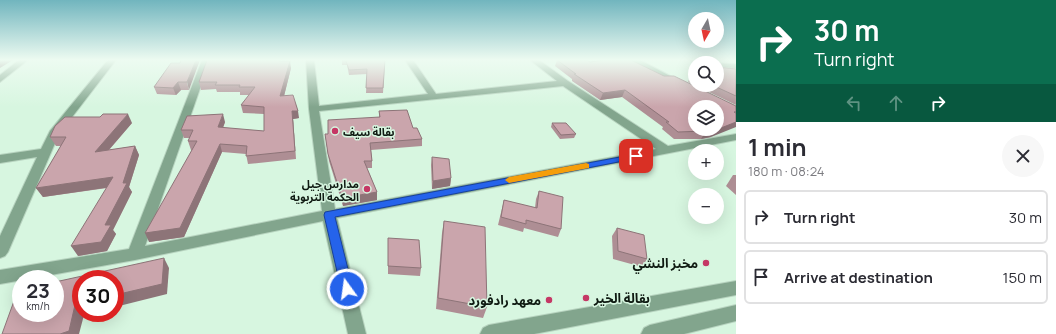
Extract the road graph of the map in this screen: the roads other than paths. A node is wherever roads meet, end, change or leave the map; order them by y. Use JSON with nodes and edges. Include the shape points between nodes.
{"nodes":[{"id":1,"x":100,"y":76,"type":"edge"},
{"id":2,"x":200,"y":76,"type":"edge"},
{"id":3,"x":311,"y":76,"type":"edge"},
{"id":4,"x":420,"y":76,"type":"edge"},
{"id":5,"x":555,"y":76,"type":"edge"},
{"id":6,"x":665,"y":76,"type":"edge"},
{"id":7,"x":565,"y":83,"type":"junction"},
{"id":8,"x":688,"y":87,"type":"edge"},
{"id":9,"x":434,"y":97,"type":"junction"},
{"id":10,"x":314,"y":110,"type":"junction"},
{"id":11,"x":736,"y":137,"type":"edge"},
{"id":12,"x":666,"y":150,"type":"junction"},
{"id":13,"x":46,"y":152,"type":"junction"},
{"id":14,"x":0,"y":159,"type":"edge"},
{"id":15,"x":329,"y":215,"type":"junction"},
{"id":16,"x":0,"y":252,"type":"edge"},
{"id":17,"x":135,"y":254,"type":"junction"},
{"id":18,"x":0,"y":277,"type":"edge"},
{"id":19,"x":736,"y":288,"type":"edge"},
{"id":20,"x":736,"y":314,"type":"edge"},
{"id":21,"x":358,"y":334,"type":"edge"},
{"id":22,"x":489,"y":334,"type":"edge"},
{"id":23,"x":650,"y":334,"type":"edge"}],
"edges":[{"from":1,"to":13,"type":"street","via":[[54,133]]},
{"from":2,"to":17,"type":"street"},
{"from":3,"to":10,"type":"street"},
{"from":4,"to":9,"type":"street"},
{"from":5,"to":7,"type":"street"},
{"from":6,"to":8,"type":"street"},
{"from":7,"to":9,"type":"street"},
{"from":7,"to":12,"type":"street"},
{"from":9,"to":10,"type":"street"},
{"from":10,"to":15,"type":"street"},
{"from":11,"to":12,"type":"street"},
{"from":12,"to":15,"type":"street"},
{"from":13,"to":14,"type":"street"},
{"from":13,"to":16,"type":"street"},
{"from":15,"to":17,"type":"street"},
{"from":15,"to":21,"type":"street"},
{"from":17,"to":18,"type":"street"},
{"from":19,"to":22,"type":"street"},
{"from":20,"to":23,"type":"street"}]}
